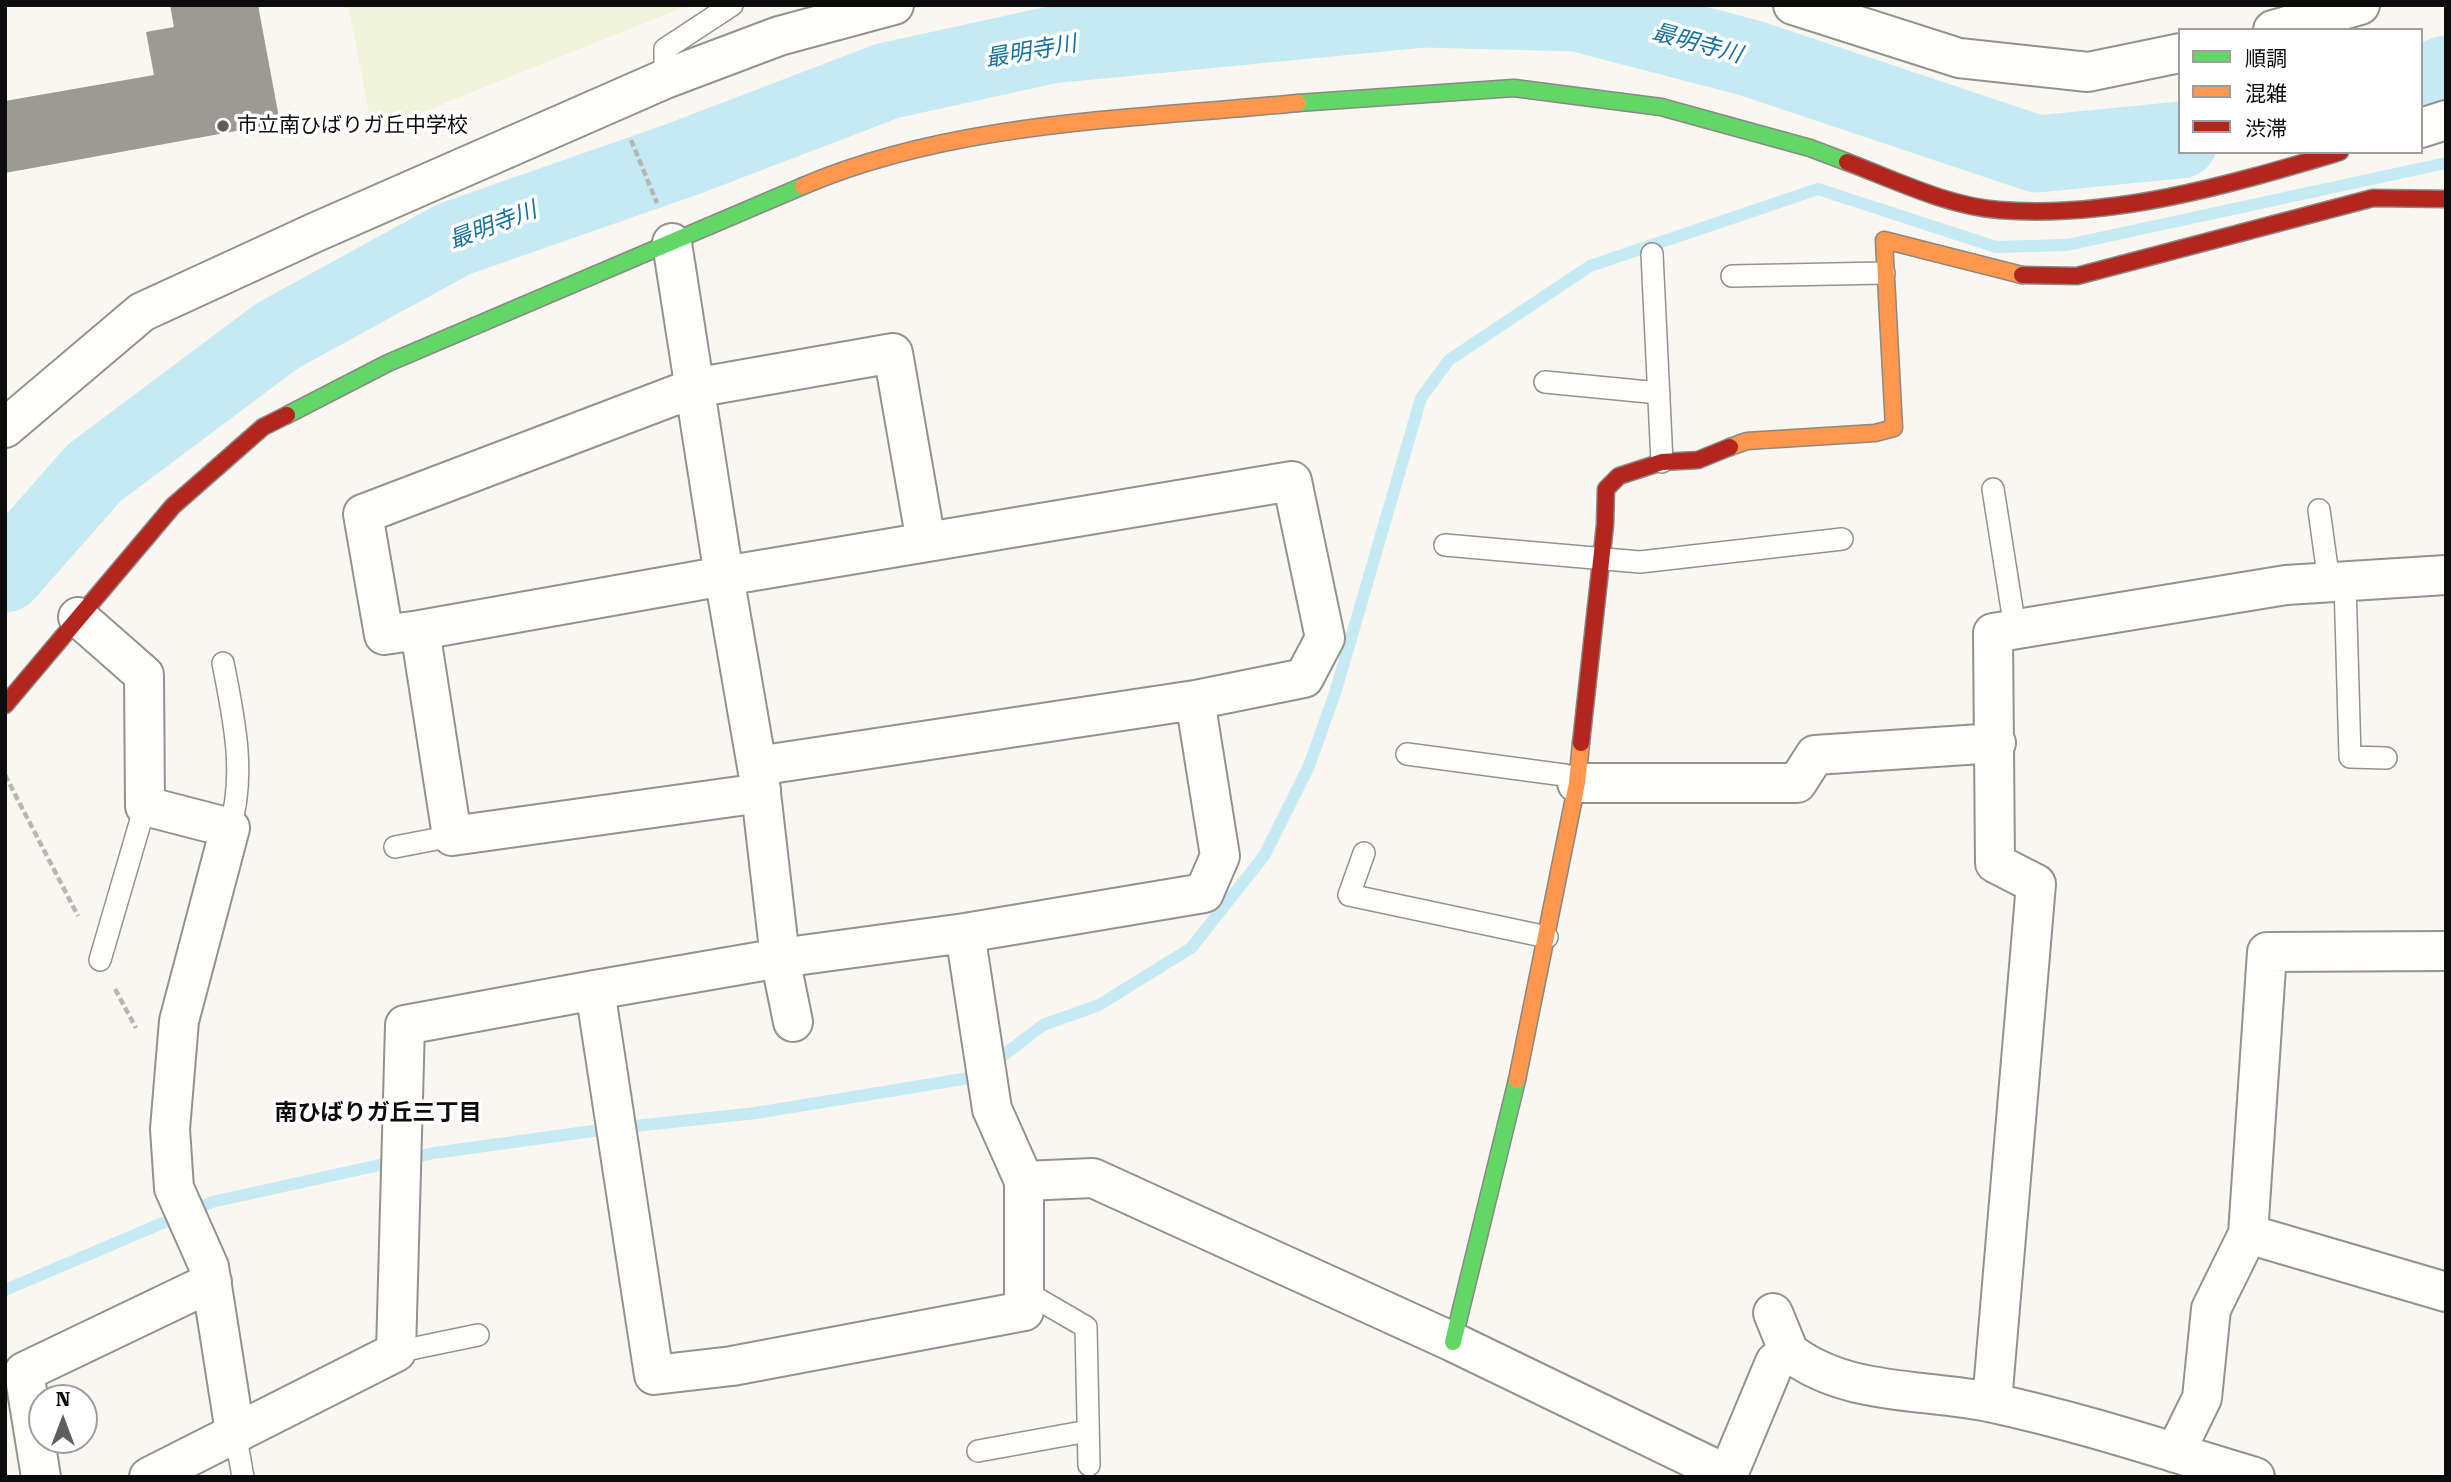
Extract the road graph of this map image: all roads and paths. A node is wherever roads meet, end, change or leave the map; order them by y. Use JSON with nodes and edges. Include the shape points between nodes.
{"nodes":[{"id":1,"x":732,"y":5,"type":"edge"},
{"id":2,"x":894,"y":5,"type":"edge"},
{"id":3,"x":1793,"y":5,"type":"edge"},
{"id":4,"x":2360,"y":5,"type":"edge"},
{"id":5,"x":2280,"y":28,"type":"edge"},
{"id":6,"x":2178,"y":53,"type":"edge"},
{"id":7,"x":665,"y":79,"type":"junction"},
{"id":8,"x":2446,"y":120,"type":"edge"},
{"id":9,"x":2423,"y":127,"type":"edge"},
{"id":10,"x":627,"y":130,"type":"dead end"},
{"id":11,"x":2333,"y":154,"type":"edge"},
{"id":12,"x":2446,"y":199,"type":"edge"},
{"id":13,"x":667,"y":228,"type":"junction"},
{"id":14,"x":1652,"y":254,"type":"dead end"},
{"id":15,"x":1884,"y":273,"type":"junction"},
{"id":16,"x":1732,"y":276,"type":"dead end"},
{"id":17,"x":1545,"y":382,"type":"dead end"},
{"id":18,"x":694,"y":388,"type":"junction"},
{"id":19,"x":1659,"y":393,"type":"junction"},
{"id":20,"x":5,"y":428,"type":"edge"},
{"id":21,"x":1662,"y":462,"type":"junction"},
{"id":22,"x":1993,"y":489,"type":"dead end"},
{"id":23,"x":2319,"y":510,"type":"dead end"},
{"id":24,"x":1842,"y":539,"type":"dead end"},
{"id":25,"x":926,"y":542,"type":"junction"},
{"id":26,"x":1445,"y":545,"type":"dead end"},
{"id":27,"x":1600,"y":560,"type":"junction"},
{"id":28,"x":2446,"y":575,"type":"edge"},
{"id":29,"x":724,"y":576,"type":"junction"},
{"id":30,"x":2337,"y":582,"type":"junction"},
{"id":31,"x":78,"y":617,"type":"junction"},
{"id":32,"x":2015,"y":628,"type":"junction"},
{"id":33,"x":420,"y":629,"type":"junction"},
{"id":34,"x":223,"y":663,"type":"dead end"},
{"id":35,"x":1195,"y":700,"type":"junction"},
{"id":36,"x":5,"y":705,"type":"edge"},
{"id":37,"x":1996,"y":743,"type":"junction"},
{"id":38,"x":1407,"y":754,"type":"dead end"},
{"id":39,"x":2386,"y":758,"type":"dead end"},
{"id":40,"x":5,"y":775,"type":"edge"},
{"id":41,"x":759,"y":779,"type":"junction"},
{"id":42,"x":1577,"y":783,"type":"junction"},
{"id":43,"x":145,"y":806,"type":"junction"},
{"id":44,"x":230,"y":828,"type":"junction"},
{"id":45,"x":452,"y":836,"type":"junction"},
{"id":46,"x":395,"y":847,"type":"dead end"},
{"id":47,"x":1364,"y":853,"type":"dead end"},
{"id":48,"x":965,"y":933,"type":"junction"},
{"id":49,"x":1547,"y":937,"type":"junction"},
{"id":50,"x":2446,"y":951,"type":"edge"},
{"id":51,"x":780,"y":958,"type":"junction"},
{"id":52,"x":100,"y":960,"type":"junction"},
{"id":53,"x":594,"y":990,"type":"junction"},
{"id":54,"x":793,"y":1022,"type":"dead end"},
{"id":55,"x":142,"y":1040,"type":"dead end"},
{"id":56,"x":1024,"y":1181,"type":"junction"},
{"id":57,"x":2248,"y":1234,"type":"junction"},
{"id":58,"x":212,"y":1282,"type":"junction"},
{"id":59,"x":1024,"y":1291,"type":"junction"},
{"id":60,"x":2446,"y":1292,"type":"edge"},
{"id":61,"x":1773,"y":1313,"type":"dead end"},
{"id":62,"x":478,"y":1335,"type":"dead end"},
{"id":63,"x":1453,"y":1342,"type":"junction"},
{"id":64,"x":396,"y":1352,"type":"junction"},
{"id":65,"x":1789,"y":1352,"type":"junction"},
{"id":66,"x":1992,"y":1402,"type":"junction"},
{"id":67,"x":1088,"y":1431,"type":"junction"},
{"id":68,"x":234,"y":1432,"type":"junction"},
{"id":69,"x":978,"y":1451,"type":"dead end"},
{"id":70,"x":2175,"y":1452,"type":"junction"},
{"id":71,"x":1088,"y":1465,"type":"dead end"},
{"id":72,"x":1727,"y":1476,"type":"edge"},
{"id":73,"x":41,"y":1477,"type":"edge"},
{"id":74,"x":149,"y":1477,"type":"edge"},
{"id":75,"x":243,"y":1477,"type":"edge"},
{"id":76,"x":2255,"y":1477,"type":"edge"}],
"edges":[{"from":1,"to":7,"type":"lane","via":[[665,49]]},
{"from":2,"to":7,"type":"street","via":[[779,36]]},
{"from":3,"to":6,"type":"street","via":[[1959,58],[2088,72]]},
{"from":4,"to":5,"type":"street"},
{"from":7,"to":20,"type":"street","via":[[142,312]]},
{"from":8,"to":9,"type":"street"},
{"from":10,"to":13,"type":"path"},
{"from":11,"to":13,"type":"street","via":[[2213,189],[2081,209],[1998,210],[1932,194],[1810,148],[1661,107],[1514,88],[1364,96],[991,133],[839,170]]},
{"from":12,"to":15,"type":"street","via":[[2373,198],[2077,276],[2016,275],[1884,240]]},
{"from":13,"to":18,"type":"street"},
{"from":13,"to":31,"type":"street","via":[[263,427],[173,506]]},
{"from":14,"to":19,"type":"lane"},
{"from":15,"to":16,"type":"lane"},
{"from":15,"to":21,"type":"street","via":[[1894,428],[1747,441],[1698,460]]},
{"from":17,"to":19,"type":"lane"},
{"from":18,"to":25,"type":"street","via":[[893,353]]},
{"from":18,"to":29,"type":"street"},
{"from":18,"to":33,"type":"street","via":[[363,514],[384,635]]},
{"from":19,"to":21,"type":"lane"},
{"from":21,"to":27,"type":"street","via":[[1619,476],[1606,489]]},
{"from":22,"to":32,"type":"lane"},
{"from":23,"to":30,"type":"lane"},
{"from":24,"to":27,"type":"lane","via":[[1640,562]]},
{"from":25,"to":29,"type":"street"},
{"from":25,"to":35,"type":"street","via":[[1292,481],[1325,638],[1304,678]]},
{"from":26,"to":27,"type":"lane"},
{"from":27,"to":42,"type":"street"},
{"from":28,"to":30,"type":"street"},
{"from":29,"to":33,"type":"street"},
{"from":29,"to":41,"type":"street"},
{"from":30,"to":32,"type":"street","via":[[2286,585]]},
{"from":30,"to":39,"type":"lane","via":[[2350,757]]},
{"from":31,"to":36,"type":"street"},
{"from":31,"to":43,"type":"street","via":[[144,675]]},
{"from":32,"to":37,"type":"street","via":[[1993,633]]},
{"from":33,"to":45,"type":"street"},
{"from":34,"to":44,"type":"lane","via":[[238,742],[236,806]]},
{"from":35,"to":41,"type":"street"},
{"from":35,"to":48,"type":"street","via":[[1220,856],[1204,893]]},
{"from":37,"to":42,"type":"street","via":[[1815,755],[1797,783]]},
{"from":37,"to":66,"type":"street","via":[[1995,863],[2036,884]]},
{"from":38,"to":42,"type":"lane","via":[[1564,775]]},
{"from":40,"to":52,"type":"path"},
{"from":41,"to":45,"type":"street"},
{"from":41,"to":51,"type":"street"},
{"from":42,"to":49,"type":"street"},
{"from":43,"to":44,"type":"street"},
{"from":43,"to":52,"type":"lane"},
{"from":44,"to":58,"type":"street","via":[[192,963],[171,1081],[174,1188]]},
{"from":45,"to":46,"type":"lane"},
{"from":47,"to":49,"type":"lane","via":[[1341,903]]},
{"from":48,"to":51,"type":"street"},
{"from":48,"to":56,"type":"street","via":[[992,1109]]},
{"from":49,"to":63,"type":"street","via":[[1530,1027]]},
{"from":50,"to":57,"type":"street","via":[[2267,952]]},
{"from":51,"to":53,"type":"street"},
{"from":51,"to":54,"type":"street"},
{"from":52,"to":55,"type":"path"},
{"from":53,"to":59,"type":"street","via":[[654,1375],[732,1366],[1024,1311]]},
{"from":53,"to":64,"type":"street","via":[[405,1025]]},
{"from":56,"to":59,"type":"street"},
{"from":56,"to":63,"type":"street","via":[[1093,1178]]},
{"from":57,"to":60,"type":"street"},
{"from":57,"to":70,"type":"street","via":[[2211,1309],[2202,1398]]},
{"from":58,"to":68,"type":"street"},
{"from":58,"to":73,"type":"street","via":[[24,1372]]},
{"from":59,"to":67,"type":"lane","via":[[1086,1327]]},
{"from":61,"to":65,"type":"street"},
{"from":62,"to":64,"type":"lane"},
{"from":63,"to":72,"type":"street"},
{"from":64,"to":68,"type":"street"},
{"from":65,"to":66,"type":"street","via":[[1804,1363],[1874,1388]]},
{"from":65,"to":72,"type":"street","via":[[1775,1362]]},
{"from":66,"to":70,"type":"street"},
{"from":67,"to":69,"type":"lane"},
{"from":67,"to":71,"type":"lane"},
{"from":68,"to":74,"type":"street"},
{"from":68,"to":75,"type":"lane"},
{"from":70,"to":76,"type":"street"}]}
